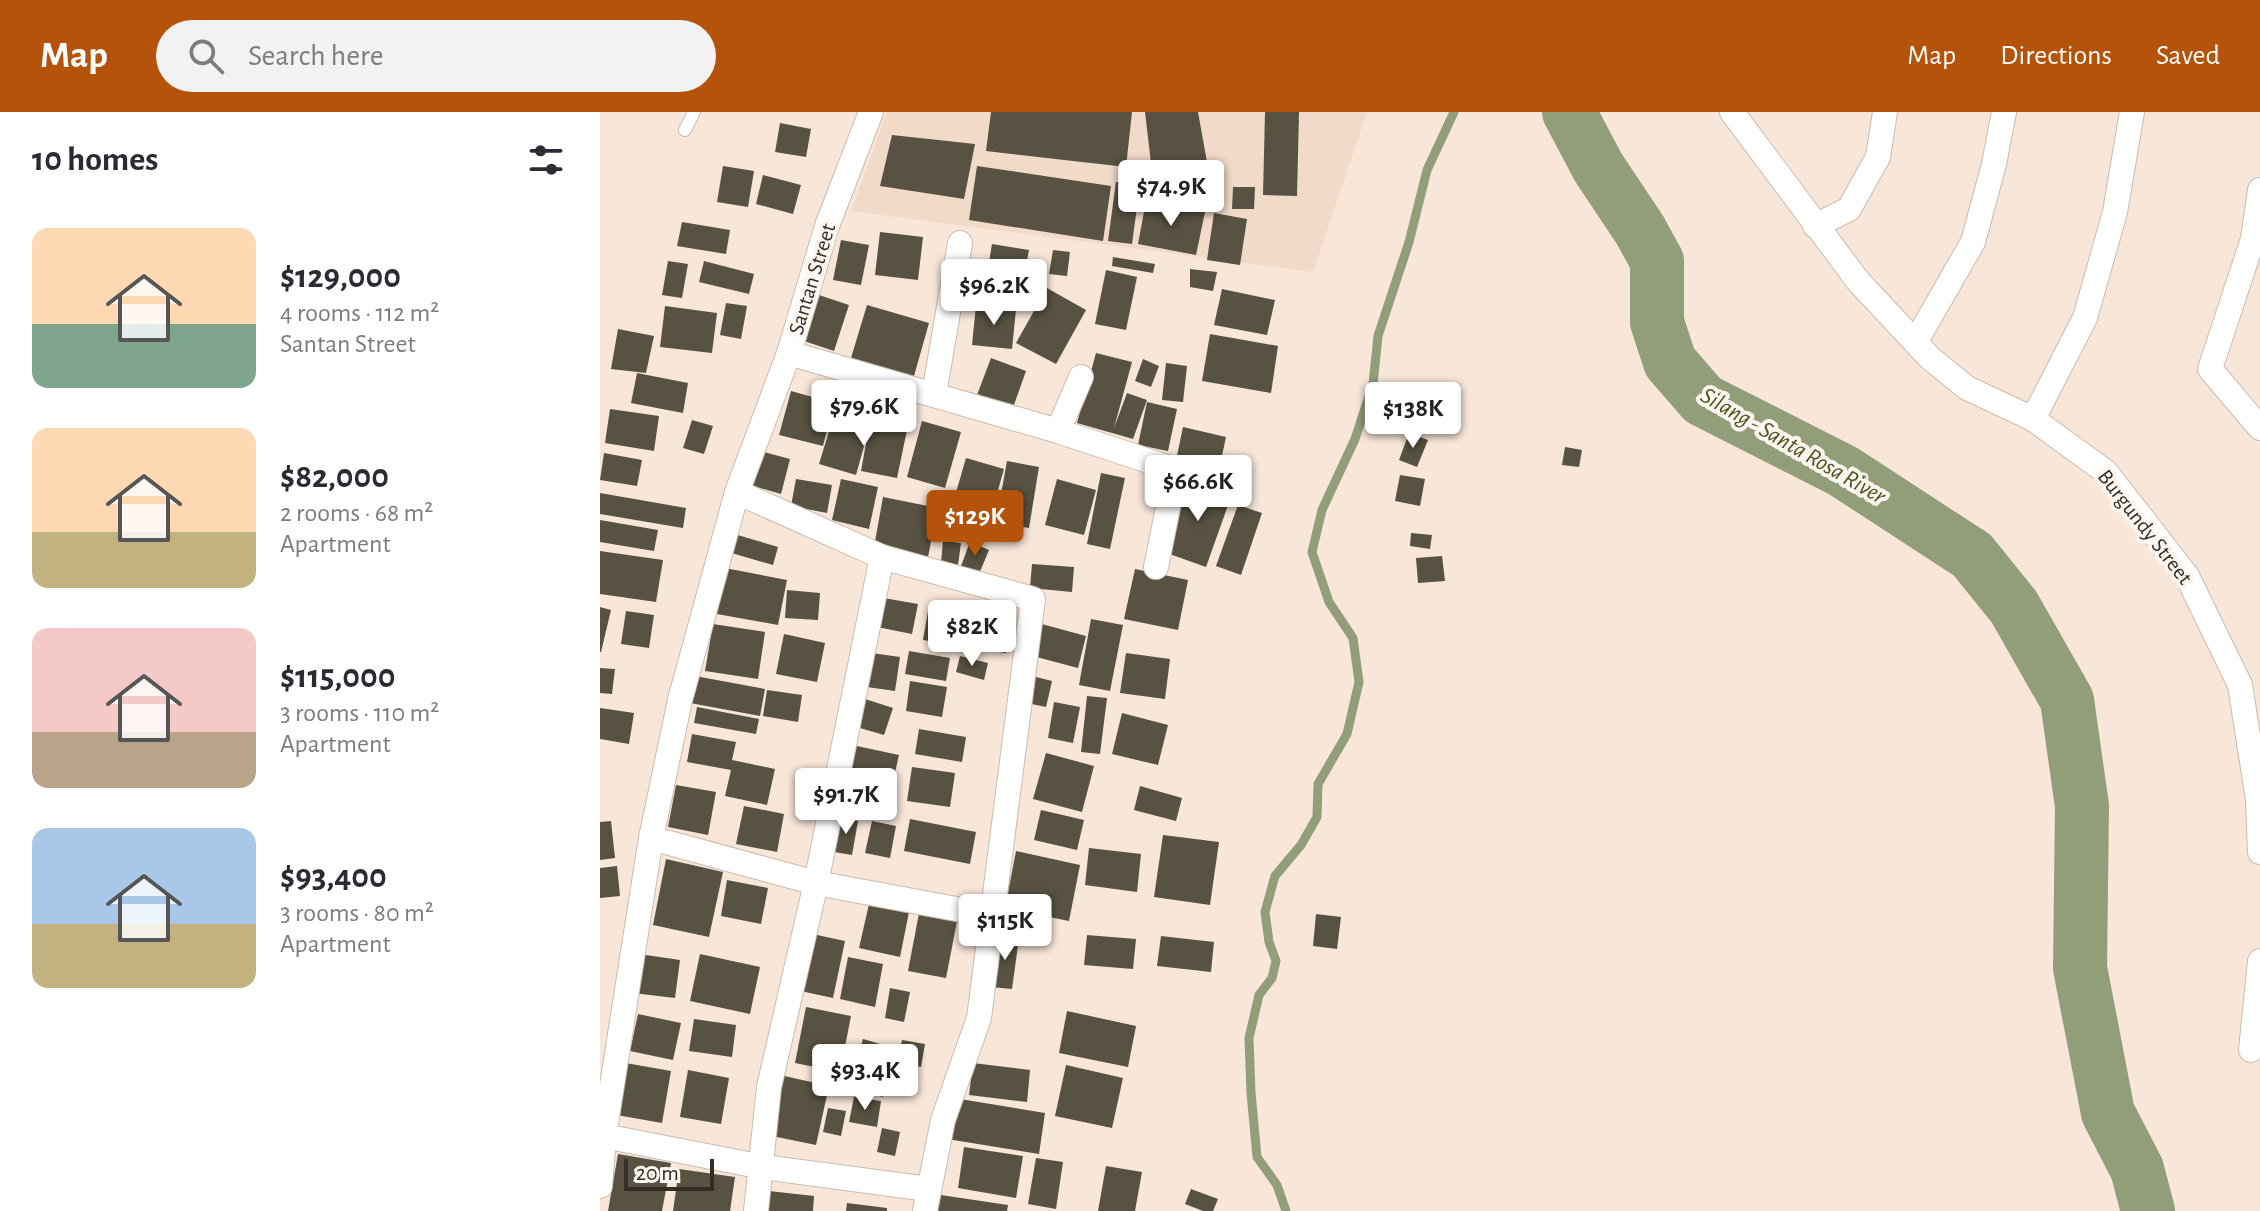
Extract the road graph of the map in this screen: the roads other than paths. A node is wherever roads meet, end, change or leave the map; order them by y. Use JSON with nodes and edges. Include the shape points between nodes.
{"nodes":[{"id":1,"x":694,"y":112,"type":"edge"},
{"id":2,"x":871,"y":112,"type":"edge"},
{"id":3,"x":1732,"y":112,"type":"edge"},
{"id":4,"x":1885,"y":112,"type":"edge"},
{"id":5,"x":2004,"y":112,"type":"edge"},
{"id":6,"x":2132,"y":112,"type":"edge"},
{"id":7,"x":685,"y":130,"type":"dead end"},
{"id":8,"x":2260,"y":190,"type":"edge"},
{"id":9,"x":1815,"y":226,"type":"junction"},
{"id":10,"x":960,"y":243,"type":"dead end"},
{"id":11,"x":1916,"y":341,"type":"junction"},
{"id":12,"x":789,"y":353,"type":"junction"},
{"id":13,"x":1081,"y":377,"type":"dead end"},
{"id":14,"x":934,"y":394,"type":"junction"},
{"id":15,"x":2033,"y":419,"type":"junction"},
{"id":16,"x":2260,"y":428,"type":"edge"},
{"id":17,"x":1058,"y":431,"type":"junction"},
{"id":18,"x":737,"y":492,"type":"junction"},
{"id":19,"x":882,"y":557,"type":"junction"},
{"id":20,"x":1156,"y":567,"type":"dead end"},
{"id":21,"x":2250,"y":682,"type":"edge"},
{"id":22,"x":651,"y":838,"type":"junction"},
{"id":23,"x":2260,"y":852,"type":"edge"},
{"id":24,"x":816,"y":883,"type":"junction"},
{"id":25,"x":994,"y":916,"type":"junction"},
{"id":26,"x":2260,"y":961,"type":"edge"},
{"id":27,"x":2251,"y":1050,"type":"dead end"},
{"id":28,"x":604,"y":1136,"type":"junction"},
{"id":29,"x":763,"y":1167,"type":"junction"},
{"id":30,"x":600,"y":1186,"type":"edge"},
{"id":31,"x":927,"y":1200,"type":"edge"},
{"id":32,"x":756,"y":1211,"type":"edge"}],
"edges":[{"from":1,"to":7,"type":"lane"},
{"from":2,"to":12,"type":"street","name":"Santan Street","via":[[827,226]]},
{"from":3,"to":9,"type":"street","name":"Burgundy Street"},
{"from":4,"to":9,"type":"street","via":[[1878,157],[1849,209]]},
{"from":5,"to":11,"type":"street","via":[[1973,242]]},
{"from":6,"to":15,"type":"street","via":[[2115,212],[2085,318]]},
{"from":8,"to":16,"type":"street","via":[[2253,239],[2210,369]]},
{"from":9,"to":11,"type":"street","name":"Burgundy Street"},
{"from":10,"to":14,"type":"street"},
{"from":11,"to":15,"type":"street","name":"Burgundy Street","via":[[1967,388]]},
{"from":12,"to":14,"type":"street"},
{"from":12,"to":18,"type":"street","name":"Santan Street"},
{"from":13,"to":17,"type":"street"},
{"from":14,"to":17,"type":"street"},
{"from":15,"to":21,"type":"street","name":"Burgundy Street","via":[[2106,472],[2187,576]]},
{"from":17,"to":20,"type":"street","via":[[1172,473]]},
{"from":18,"to":19,"type":"street"},
{"from":18,"to":22,"type":"street","name":"Santan Street","via":[[680,700]]},
{"from":19,"to":24,"type":"street"},
{"from":19,"to":25,"type":"street","via":[[1033,599]]},
{"from":21,"to":23,"type":"street","name":"Burgundy Street"},
{"from":22,"to":24,"type":"street"},
{"from":22,"to":28,"type":"street","name":"Santan Street"},
{"from":24,"to":25,"type":"street"},
{"from":24,"to":29,"type":"street","via":[[769,1087]]},
{"from":25,"to":31,"type":"street","via":[[979,1018],[943,1120]]},
{"from":26,"to":27,"type":"street"},
{"from":28,"to":29,"type":"street"},
{"from":28,"to":30,"type":"street","name":"Santan Street"},
{"from":29,"to":31,"type":"street"},
{"from":29,"to":32,"type":"street"}]}
